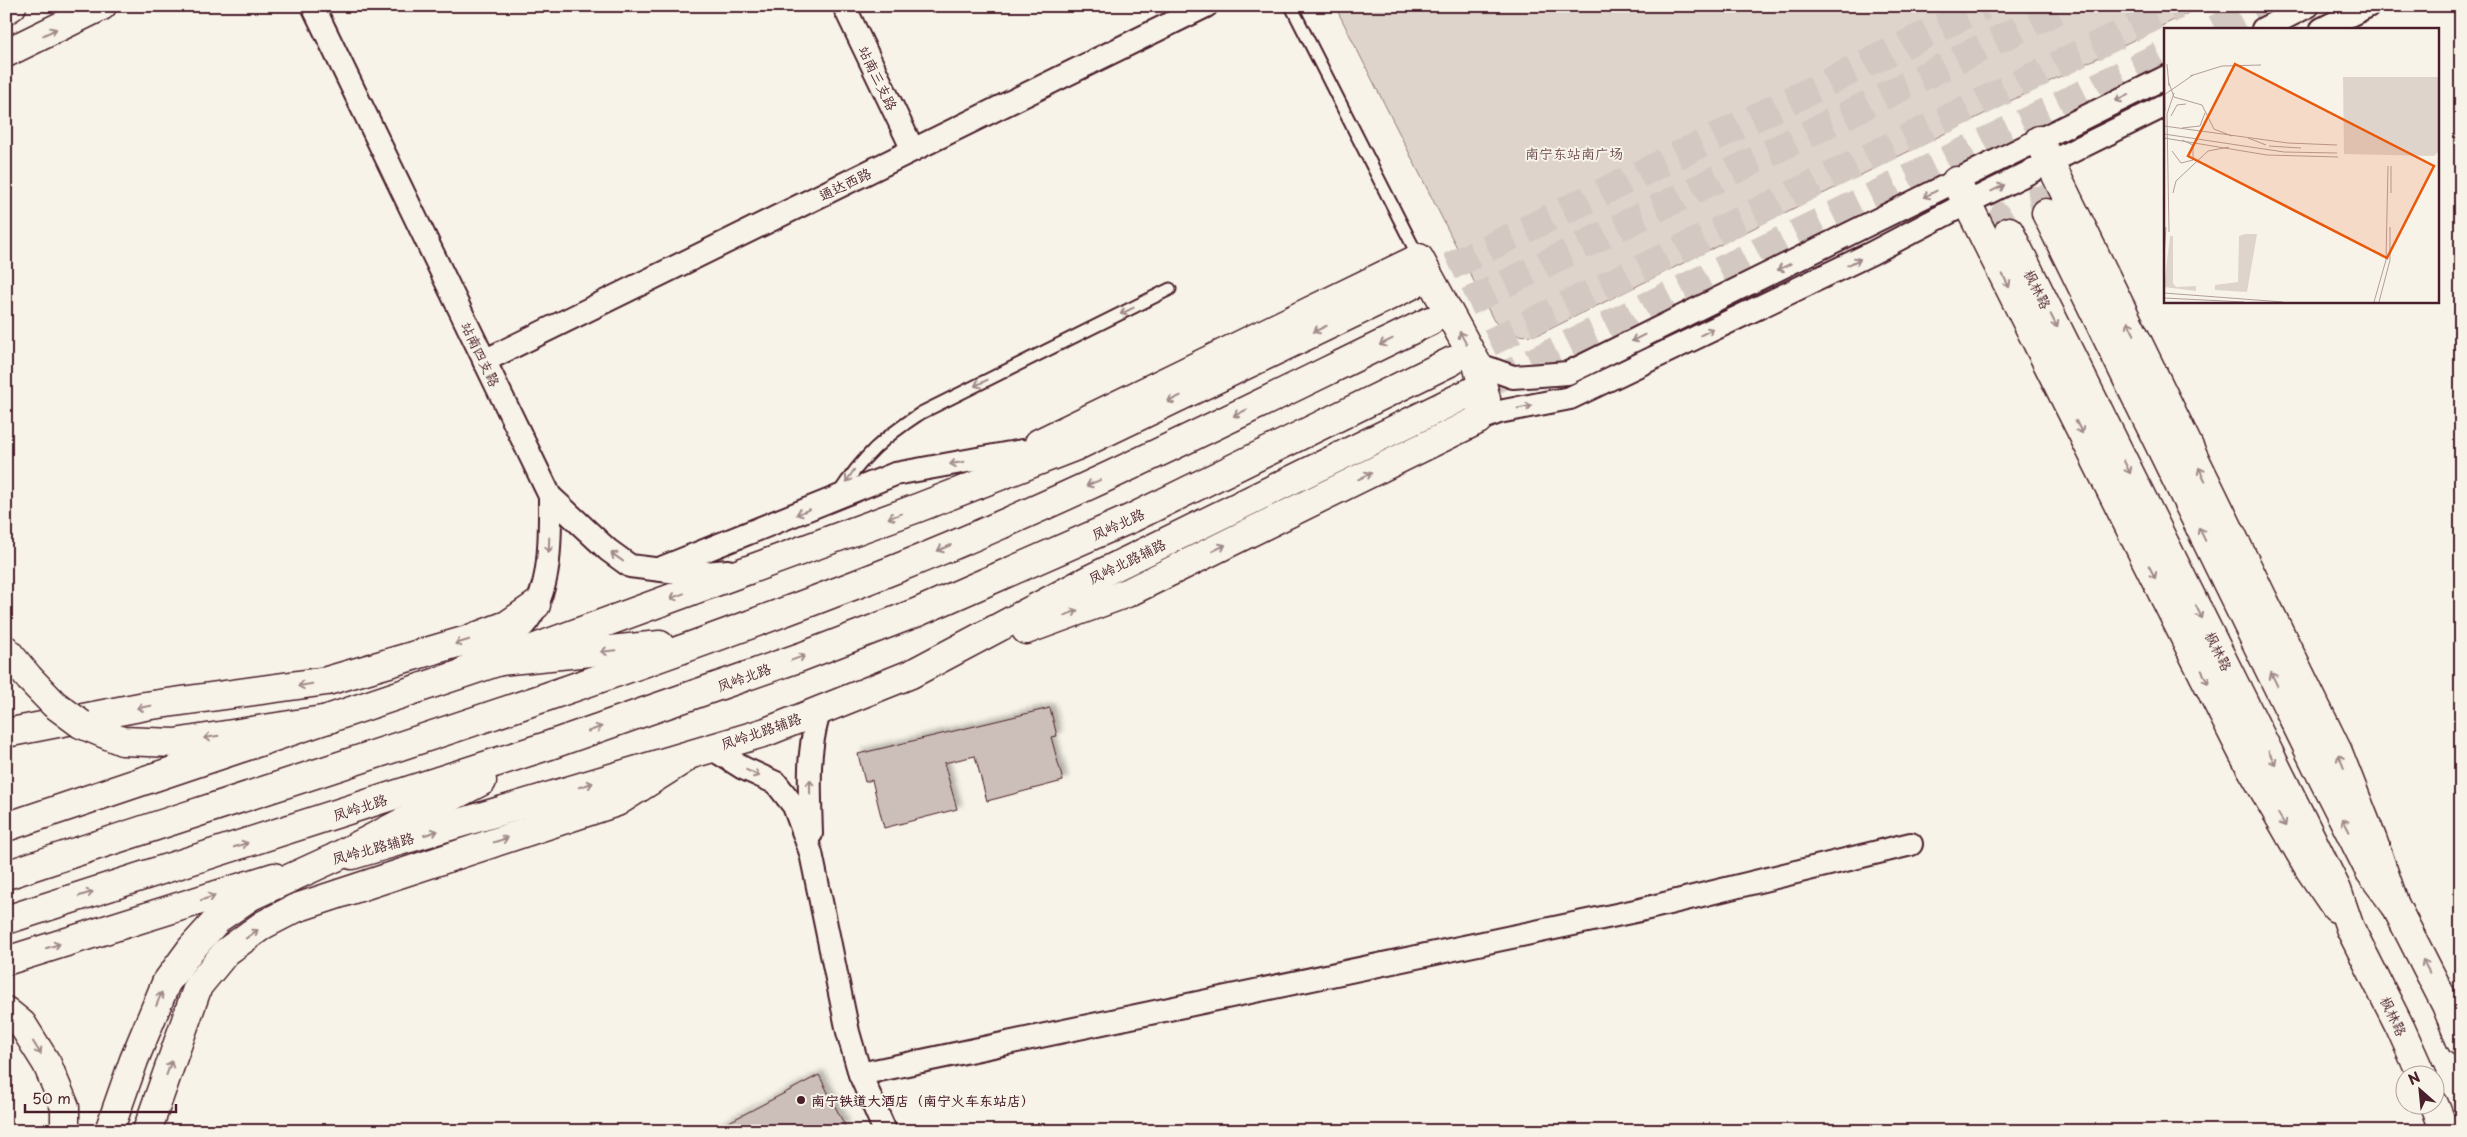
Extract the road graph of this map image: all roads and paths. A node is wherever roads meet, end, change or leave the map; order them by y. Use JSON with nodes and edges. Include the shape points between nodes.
{"nodes":[{"id":1,"x":12,"y":6,"type":"edge"},
{"id":2,"x":102,"y":6,"type":"edge"},
{"id":3,"x":313,"y":6,"type":"edge"},
{"id":4,"x":844,"y":6,"type":"edge"},
{"id":5,"x":1206,"y":6,"type":"edge"},
{"id":6,"x":1291,"y":6,"type":"edge"},
{"id":7,"x":2308,"y":6,"type":"edge"},
{"id":8,"x":2368,"y":6,"type":"edge"},
{"id":9,"x":6,"y":10,"type":"edge"},
{"id":10,"x":2265,"y":28,"type":"edge"},
{"id":11,"x":2324,"y":28,"type":"edge"},
{"id":12,"x":6,"y":53,"type":"edge"},
{"id":13,"x":2164,"y":78,"type":"edge"},
{"id":14,"x":2164,"y":106,"type":"edge"},
{"id":15,"x":913,"y":150,"type":"junction"},
{"id":16,"x":2045,"y":151,"type":"junction"},
{"id":17,"x":1962,"y":192,"type":"junction"},
{"id":18,"x":2046,"y":213,"type":"tunnel mouth"},
{"id":19,"x":1997,"y":234,"type":"junction"},
{"id":20,"x":1420,"y":258,"type":"junction"},
{"id":21,"x":1412,"y":285,"type":"tunnel mouth"},
{"id":22,"x":1170,"y":289,"type":"dead end"},
{"id":23,"x":1430,"y":321,"type":"tunnel mouth"},
{"id":24,"x":484,"y":361,"type":"junction"},
{"id":25,"x":1465,"y":363,"type":"junction"},
{"id":26,"x":1472,"y":392,"type":"tunnel mouth"},
{"id":27,"x":1478,"y":420,"type":"junction"},
{"id":28,"x":1022,"y":451,"type":"junction"},
{"id":29,"x":550,"y":496,"type":"junction"},
{"id":30,"x":835,"y":499,"type":"junction"},
{"id":31,"x":920,"y":507,"type":"junction"},
{"id":32,"x":656,"y":570,"type":"junction"},
{"id":33,"x":750,"y":570,"type":"junction"},
{"id":34,"x":536,"y":605,"type":"junction"},
{"id":35,"x":709,"y":640,"type":"junction"},
{"id":36,"x":6,"y":650,"type":"edge"},
{"id":37,"x":500,"y":661,"type":"junction"},
{"id":38,"x":911,"y":674,"type":"junction"},
{"id":39,"x":436,"y":683,"type":"junction"},
{"id":40,"x":820,"y":710,"type":"junction"},
{"id":41,"x":329,"y":719,"type":"junction"},
{"id":42,"x":6,"y":733,"type":"edge"},
{"id":43,"x":547,"y":746,"type":"junction"},
{"id":44,"x":702,"y":750,"type":"junction"},
{"id":45,"x":6,"y":827,"type":"edge"},
{"id":46,"x":1911,"y":844,"type":"dead end"},
{"id":47,"x":811,"y":853,"type":"junction"},
{"id":48,"x":334,"y":858,"type":"junction"},
{"id":49,"x":6,"y":875,"type":"edge"},
{"id":50,"x":2395,"y":905,"type":"junction"},
{"id":51,"x":6,"y":920,"type":"edge"},
{"id":52,"x":2350,"y":928,"type":"junction"},
{"id":53,"x":6,"y":961,"type":"edge"},
{"id":54,"x":2453,"y":1002,"type":"edge"},
{"id":55,"x":6,"y":1011,"type":"edge"},
{"id":56,"x":2461,"y":1042,"type":"edge"},
{"id":57,"x":2417,"y":1064,"type":"edge"},
{"id":58,"x":860,"y":1074,"type":"junction"},
{"id":59,"x":2438,"y":1114,"type":"edge"},
{"id":60,"x":65,"y":1119,"type":"edge"},
{"id":61,"x":109,"y":1131,"type":"edge"},
{"id":62,"x":147,"y":1131,"type":"edge"},
{"id":63,"x":885,"y":1131,"type":"edge"},
{"id":64,"x":2445,"y":1131,"type":"edge"}],
"edges":[{"from":1,"to":9,"type":"main road"},
{"from":12,"to":2,"type":"main road","one_way":true},
{"from":3,"to":24,"type":"street","name":"站南四支路"},
{"from":4,"to":15,"type":"street","name":"站南三支路"},
{"from":5,"to":15,"type":"street","name":"通达西路"},
{"from":6,"to":20,"type":"lane"},
{"from":7,"to":10,"type":"street"},
{"from":8,"to":11,"type":"street"},
{"from":13,"to":16,"type":"street","one_way":true},
{"from":14,"to":16,"type":"street"},
{"from":15,"to":24,"type":"street","name":"通达西路"},
{"from":16,"to":17,"type":"street"},
{"from":50,"to":16,"type":"main road","one_way":true,"via":[[2374,841],[2338,752]]},
{"from":17,"to":19,"type":"main road"},
{"from":17,"to":25,"type":"street","one_way":true,"via":[[1568,373],[1513,377]]},
{"from":27,"to":17,"type":"street","one_way":true,"via":[[1499,412],[1570,398],[1872,253]]},
{"from":50,"to":18,"type":"main road","one_way":true,"via":[[2370,872],[2322,777]]},
{"from":19,"to":52,"type":"main road","name":"枫林路","one_way":true,"via":[[2288,789],[2336,890]]},
{"from":19,"to":52,"type":"main road","one_way":true,"via":[[2183,634],[2243,754],[2310,870]]},
{"from":25,"to":20,"type":"main road","one_way":true},
{"from":20,"to":28,"type":"main road"},
{"from":21,"to":31,"type":"main road","one_way":true,"via":[[1079,445]]},
{"from":22,"to":30,"type":"lane","one_way":true,"via":[[921,414],[888,435],[855,469]]},
{"from":23,"to":35,"type":"main road","one_way":true,"via":[[1109,476],[896,568]]},
{"from":24,"to":29,"type":"street","name":"站南四支路"},
{"from":25,"to":27,"type":"main road","via":[[1486,399]]},
{"from":43,"to":25,"type":"main road","name":"凤岭北路","one_way":true,"via":[[801,657],[918,612],[1132,518]]},
{"from":26,"to":38,"type":"main road","name":"凤岭北路辅路","via":[[1088,580]]},
{"from":38,"to":27,"type":"main road","one_way":true,"via":[[1127,594]]},
{"from":28,"to":30,"type":"street","one_way":true,"via":[[895,474]]},
{"from":28,"to":31,"type":"main road"},
{"from":32,"to":29,"type":"street","name":"站南四支路","one_way":true,"via":[[630,566]]},
{"from":29,"to":34,"type":"street","one_way":true,"via":[[550,550],[545,580]]},
{"from":30,"to":32,"type":"street","one_way":true},
{"from":31,"to":33,"type":"main road","one_way":true},
{"from":32,"to":33,"type":"street","name":"站南四支路","via":[[693,574]]},
{"from":33,"to":37,"type":"main road","one_way":true},
{"from":34,"to":39,"type":"street","via":[[519,630],[468,666]]},
{"from":34,"to":42,"type":"main road","one_way":true,"via":[[507,625],[464,641],[327,681],[145,706]]},
{"from":35,"to":37,"type":"main road","one_way":true},
{"from":35,"to":49,"type":"main road"},
{"from":41,"to":36,"type":"main road","one_way":true,"bridge":true,"via":[[175,743],[122,741],[81,724],[54,704]]},
{"from":37,"to":39,"type":"main road"},
{"from":38,"to":40,"type":"main road","name":"凤岭北路辅路"},
{"from":39,"to":41,"type":"main road"},
{"from":40,"to":44,"type":"main road","name":"凤岭北路辅路","via":[[766,732]]},
{"from":47,"to":40,"type":"street","one_way":true,"via":[[810,753]]},
{"from":41,"to":45,"type":"main road"},
{"from":43,"to":48,"type":"main road"},
{"from":51,"to":43,"type":"main road","name":"凤岭北路","one_way":true},
{"from":44,"to":47,"type":"street","one_way":true,"via":[[776,783],[794,806]]},
{"from":48,"to":44,"type":"main road","name":"凤岭北路辅路","one_way":true,"via":[[371,851]]},
{"from":62,"to":44,"type":"main road","one_way":true,"via":[[198,986],[226,952],[264,925],[296,908],[617,802]]},
{"from":46,"to":58,"type":"street","via":[[1640,910]]},
{"from":47,"to":58,"type":"street","via":[[848,1032]]},
{"from":53,"to":48,"type":"main road","name":"凤岭北路辅路","one_way":true},
{"from":61,"to":48,"type":"main road","one_way":true,"via":[[166,983],[191,949],[219,918],[251,896]]},
{"from":54,"to":50,"type":"main road","one_way":true},
{"from":52,"to":57,"type":"main road","name":"枫林路"},
{"from":54,"to":56,"type":"main road"},
{"from":55,"to":60,"type":"main road","one_way":true,"via":[[22,1024],[47,1064]]},
{"from":58,"to":63,"type":"street"},
{"from":59,"to":64,"type":"main road"}]}
